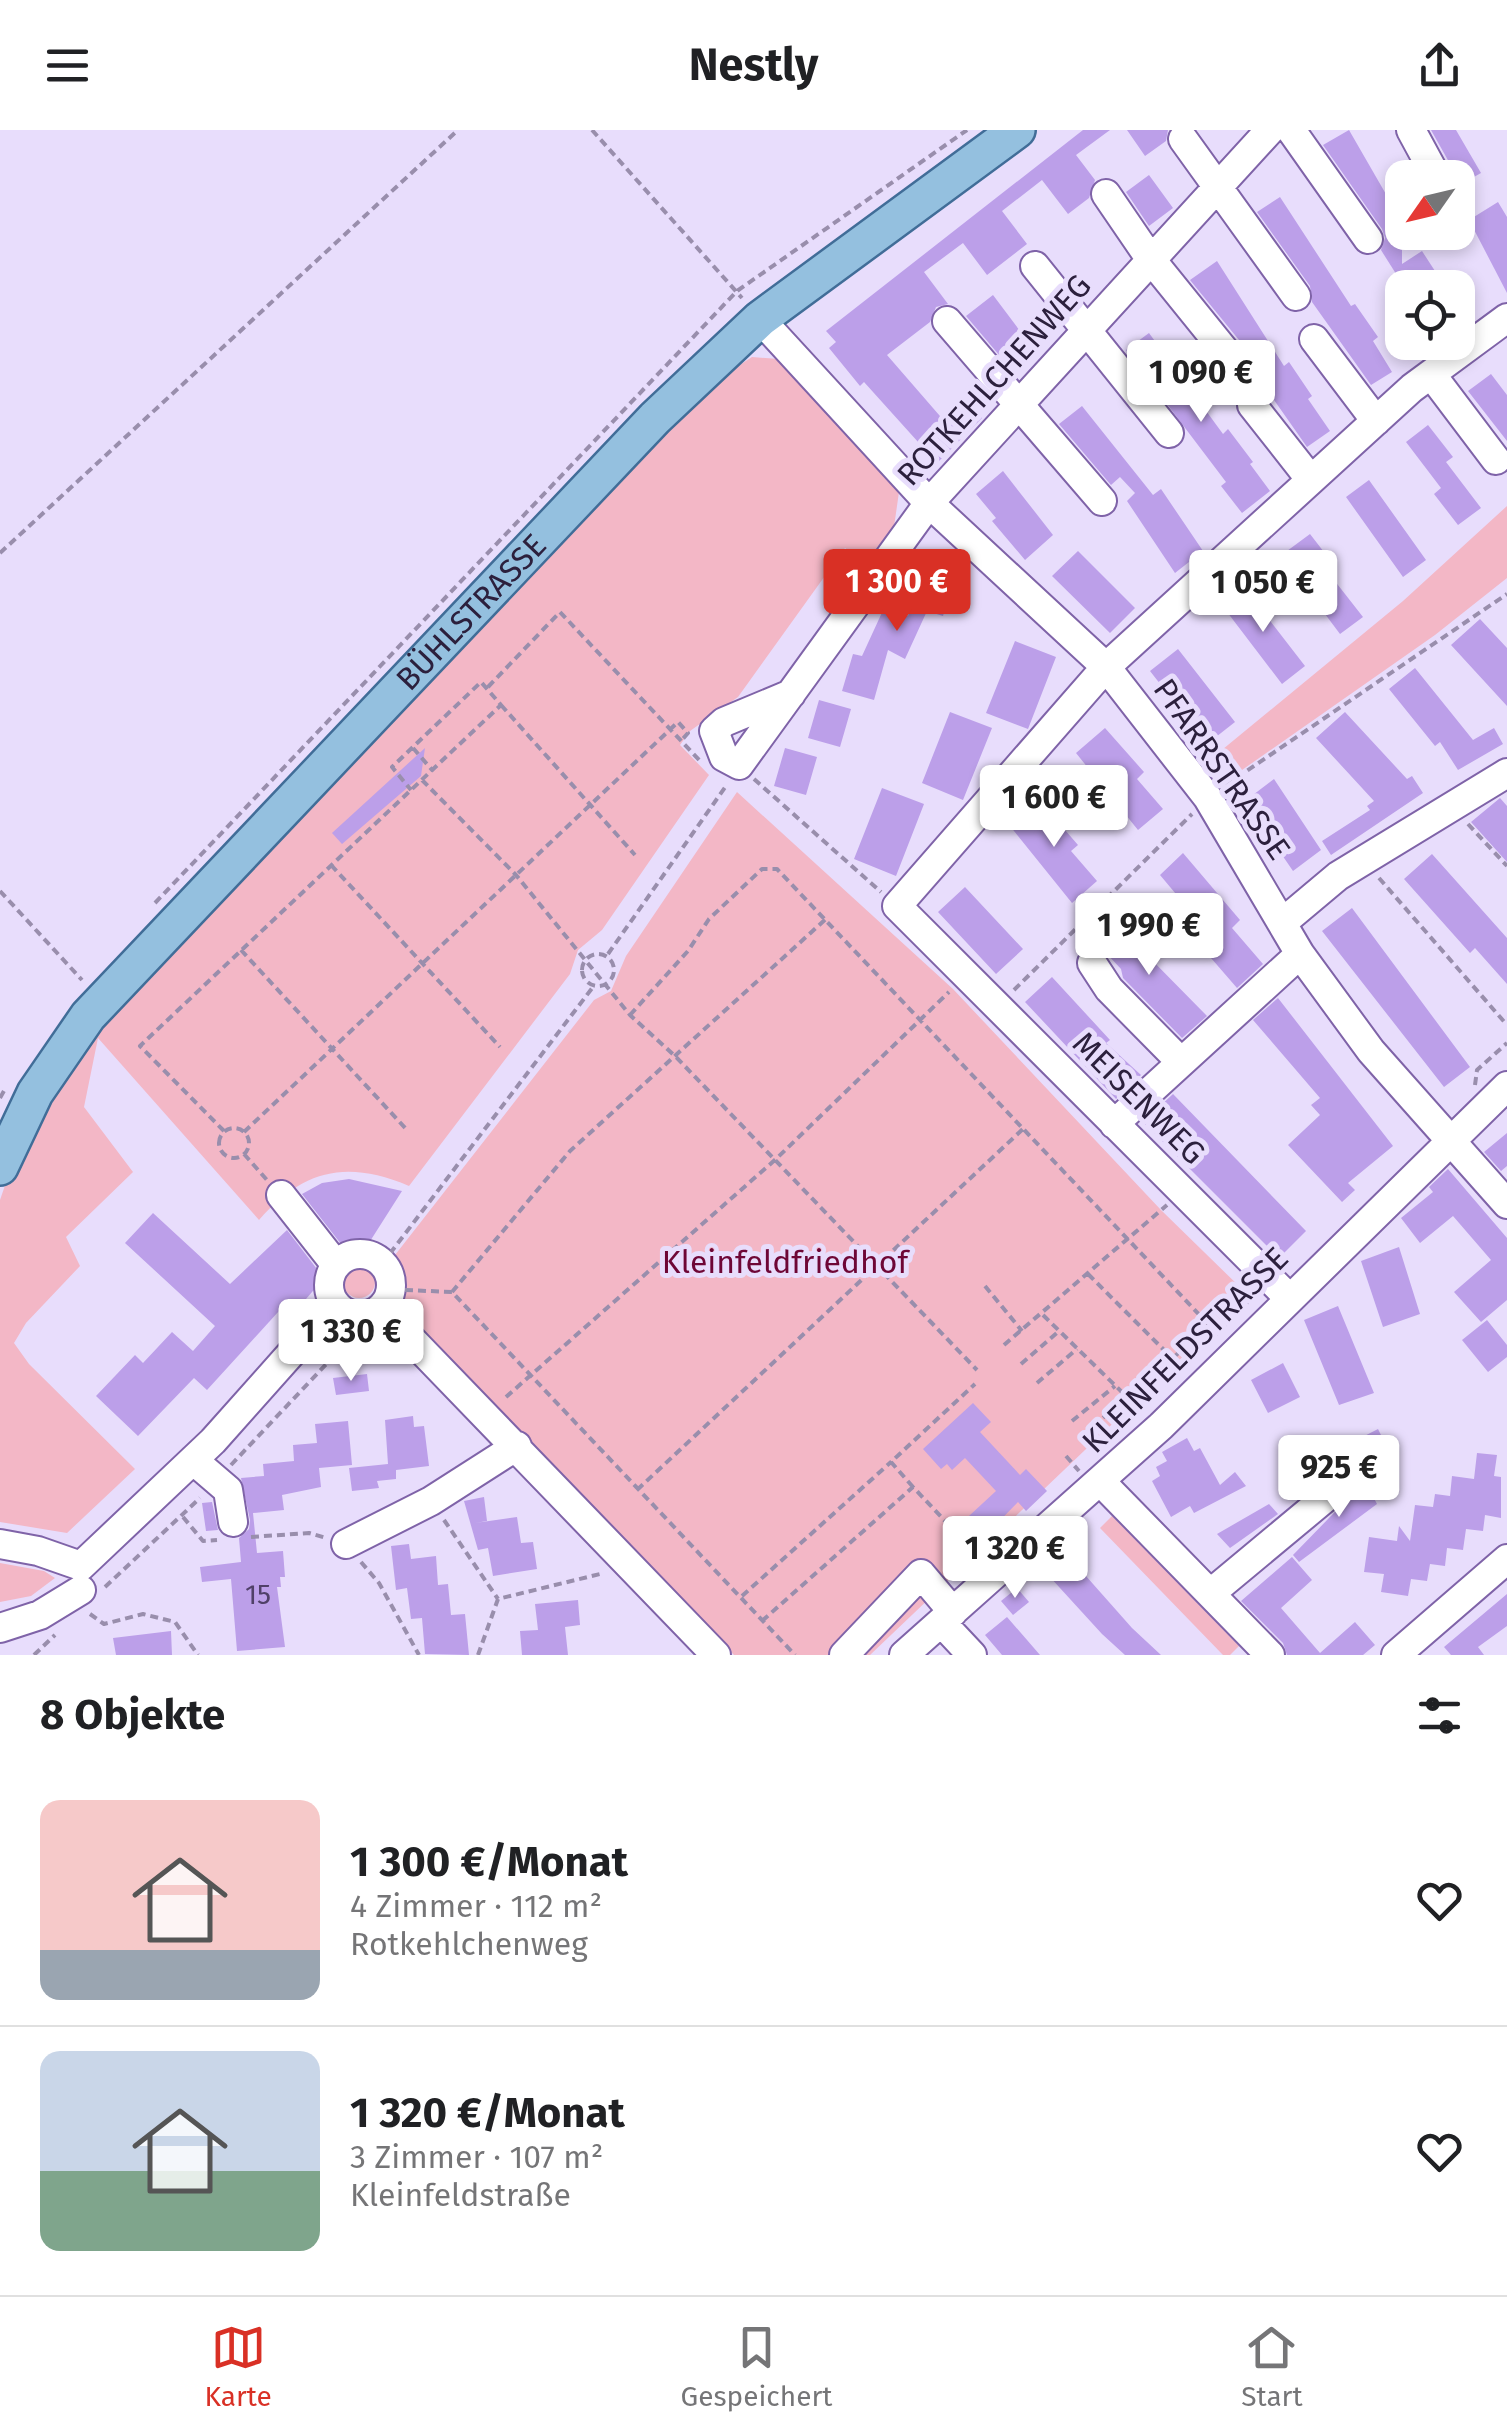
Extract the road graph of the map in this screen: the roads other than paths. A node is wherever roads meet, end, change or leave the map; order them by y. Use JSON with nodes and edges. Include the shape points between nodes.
{"nodes":[{"id":1,"x":1018,"y":130,"type":"edge"},
{"id":2,"x":1270,"y":130,"type":"edge"},
{"id":3,"x":1291,"y":130,"type":"edge"},
{"id":4,"x":1410,"y":130,"type":"edge"},
{"id":5,"x":1182,"y":139,"type":"dead end"},
{"id":6,"x":1427,"y":160,"type":"edge"},
{"id":7,"x":1214,"y":187,"type":"junction"},
{"id":8,"x":1106,"y":194,"type":"dead end"},
{"id":9,"x":1368,"y":239,"type":"dead end"},
{"id":10,"x":1149,"y":257,"type":"junction"},
{"id":11,"x":1035,"y":266,"type":"dead end"},
{"id":12,"x":1296,"y":296,"type":"dead end"},
{"id":13,"x":760,"y":318,"type":"junction"},
{"id":14,"x":1507,"y":318,"type":"edge"},
{"id":15,"x":947,"y":321,"type":"dead end"},
{"id":16,"x":1085,"y":333,"type":"junction"},
{"id":17,"x":1314,"y":340,"type":"dead end"},
{"id":18,"x":1225,"y":351,"type":"dead end"},
{"id":19,"x":1431,"y":374,"type":"junction"},
{"id":20,"x":1252,"y":405,"type":"dead end"},
{"id":21,"x":1019,"y":409,"type":"junction"},
{"id":22,"x":1376,"y":421,"type":"junction"},
{"id":23,"x":1169,"y":433,"type":"dead end"},
{"id":24,"x":1496,"y":460,"type":"dead end"},
{"id":25,"x":1310,"y":480,"type":"junction"},
{"id":26,"x":1102,"y":502,"type":"dead end"},
{"id":27,"x":929,"y":503,"type":"junction"},
{"id":28,"x":1106,"y":667,"type":"junction"},
{"id":29,"x":792,"y":694,"type":"junction"},
{"id":30,"x":1507,"y":772,"type":"edge"},
{"id":31,"x":1282,"y":923,"type":"junction"},
{"id":32,"x":1300,"y":954,"type":"junction"},
{"id":33,"x":1092,"y":963,"type":"dead end"},
{"id":34,"x":1181,"y":1062,"type":"junction"},
{"id":35,"x":1507,"y":1086,"type":"edge"},
{"id":36,"x":1114,"y":1124,"type":"junction"},
{"id":37,"x":1450,"y":1139,"type":"junction"},
{"id":38,"x":0,"y":1167,"type":"edge"},
{"id":39,"x":281,"y":1195,"type":"road end"},
{"id":40,"x":1507,"y":1204,"type":"edge"},
{"id":41,"x":336,"y":1265,"type":"junction"},
{"id":42,"x":1280,"y":1288,"type":"junction"},
{"id":43,"x":392,"y":1296,"type":"junction"},
{"id":44,"x":335,"y":1304,"type":"junction"},
{"id":45,"x":516,"y":1446,"type":"junction"},
{"id":46,"x":194,"y":1460,"type":"junction"},
{"id":47,"x":1100,"y":1482,"type":"junction"},
{"id":48,"x":1342,"y":1484,"type":"dead end"},
{"id":49,"x":231,"y":1533,"type":"road end"},
{"id":50,"x":0,"y":1544,"type":"edge"},
{"id":51,"x":346,"y":1544,"type":"road end"},
{"id":52,"x":1507,"y":1559,"type":"edge"},
{"id":53,"x":81,"y":1588,"type":"junction"},
{"id":54,"x":1211,"y":1594,"type":"junction"},
{"id":55,"x":948,"y":1618,"type":"junction"},
{"id":56,"x":0,"y":1628,"type":"edge"},
{"id":57,"x":716,"y":1655,"type":"edge"},
{"id":58,"x":844,"y":1655,"type":"edge"},
{"id":59,"x":904,"y":1655,"type":"edge"},
{"id":60,"x":972,"y":1655,"type":"edge"},
{"id":61,"x":1270,"y":1655,"type":"edge"},
{"id":62,"x":1396,"y":1655,"type":"edge"}],
"edges":[{"from":1,"to":13,"type":"main road","name":"BÜHLSTRASSE"},
{"from":2,"to":7,"type":"street","name":"ROTKEHLCHENWEG"},
{"from":3,"to":9,"type":"street"},
{"from":4,"to":6,"type":"street"},
{"from":5,"to":7,"type":"street"},
{"from":7,"to":10,"type":"street","name":"ROTKEHLCHENWEG"},
{"from":7,"to":12,"type":"street"},
{"from":8,"to":10,"type":"street"},
{"from":10,"to":16,"type":"street","name":"ROTKEHLCHENWEG"},
{"from":10,"to":18,"type":"street"},
{"from":11,"to":16,"type":"street"},
{"from":13,"to":27,"type":"street","name":"PFARRSTRASSE"},
{"from":13,"to":38,"type":"main road","name":"BÜHLSTRASSE","via":[[574,499],[155,941],[88,1016],[45,1078]]},
{"from":14,"to":19,"type":"street"},
{"from":15,"to":21,"type":"street"},
{"from":16,"to":21,"type":"street","name":"ROTKEHLCHENWEG"},
{"from":16,"to":23,"type":"street"},
{"from":17,"to":22,"type":"street"},
{"from":19,"to":22,"type":"street"},
{"from":19,"to":24,"type":"street"},
{"from":20,"to":25,"type":"street"},
{"from":21,"to":26,"type":"street"},
{"from":21,"to":27,"type":"street","name":"ROTKEHLCHENWEG"},
{"from":22,"to":25,"type":"street"},
{"from":25,"to":28,"type":"street"},
{"from":27,"to":28,"type":"street","name":"PFARRSTRASSE"},
{"from":27,"to":29,"type":"street","name":"ROTKEHLCHENWEG"},
{"from":28,"to":31,"type":"street","name":"PFARRSTRASSE","via":[[1208,798]]},
{"from":28,"to":36,"type":"street","name":"MEISENWEG","via":[[897,906]]},
{"from":29,"to":29,"type":"street","name":"ROTKEHLCHENWEG","via":[[714,731],[724,775]]},
{"from":30,"to":31,"type":"street","via":[[1363,860]]},
{"from":31,"to":32,"type":"street","name":"PFARRSTRASSE"},
{"from":32,"to":34,"type":"street"},
{"from":32,"to":37,"type":"street","name":"PFARRSTRASSE","via":[[1371,1051]]},
{"from":33,"to":34,"type":"street","via":[[1109,990]]},
{"from":34,"to":36,"type":"street"},
{"from":35,"to":37,"type":"street","name":"KLEINFELDSTRASSE"},
{"from":36,"to":42,"type":"street","name":"MEISENWEG"},
{"from":37,"to":40,"type":"street","name":"PFARRSTRASSE"},
{"from":37,"to":42,"type":"street","name":"KLEINFELDSTRASSE"},
{"from":39,"to":41,"type":"street"},
{"from":41,"to":43,"type":"street","via":[[357,1254],[382,1264]]},
{"from":41,"to":44,"type":"street","via":[[329,1284]]},
{"from":42,"to":47,"type":"street","name":"KLEINFELDSTRASSE"},
{"from":43,"to":44,"type":"street","via":[[354,1316]]},
{"from":43,"to":45,"type":"street"},
{"from":44,"to":46,"type":"street"},
{"from":45,"to":51,"type":"street","via":[[431,1501]]},
{"from":45,"to":57,"type":"street"},
{"from":46,"to":49,"type":"street","via":[[228,1490]]},
{"from":46,"to":53,"type":"street"},
{"from":47,"to":54,"type":"street"},
{"from":47,"to":55,"type":"street","name":"KLEINFELDSTRASSE"},
{"from":48,"to":54,"type":"street"},
{"from":50,"to":53,"type":"street","via":[[38,1551]]},
{"from":52,"to":62,"type":"street"},
{"from":53,"to":56,"type":"street","via":[[40,1615]]},
{"from":54,"to":61,"type":"street"},
{"from":55,"to":58,"type":"street","via":[[921,1574]]},
{"from":55,"to":59,"type":"street","name":"KLEINFELDSTRASSE"},
{"from":55,"to":60,"type":"street"}]}
